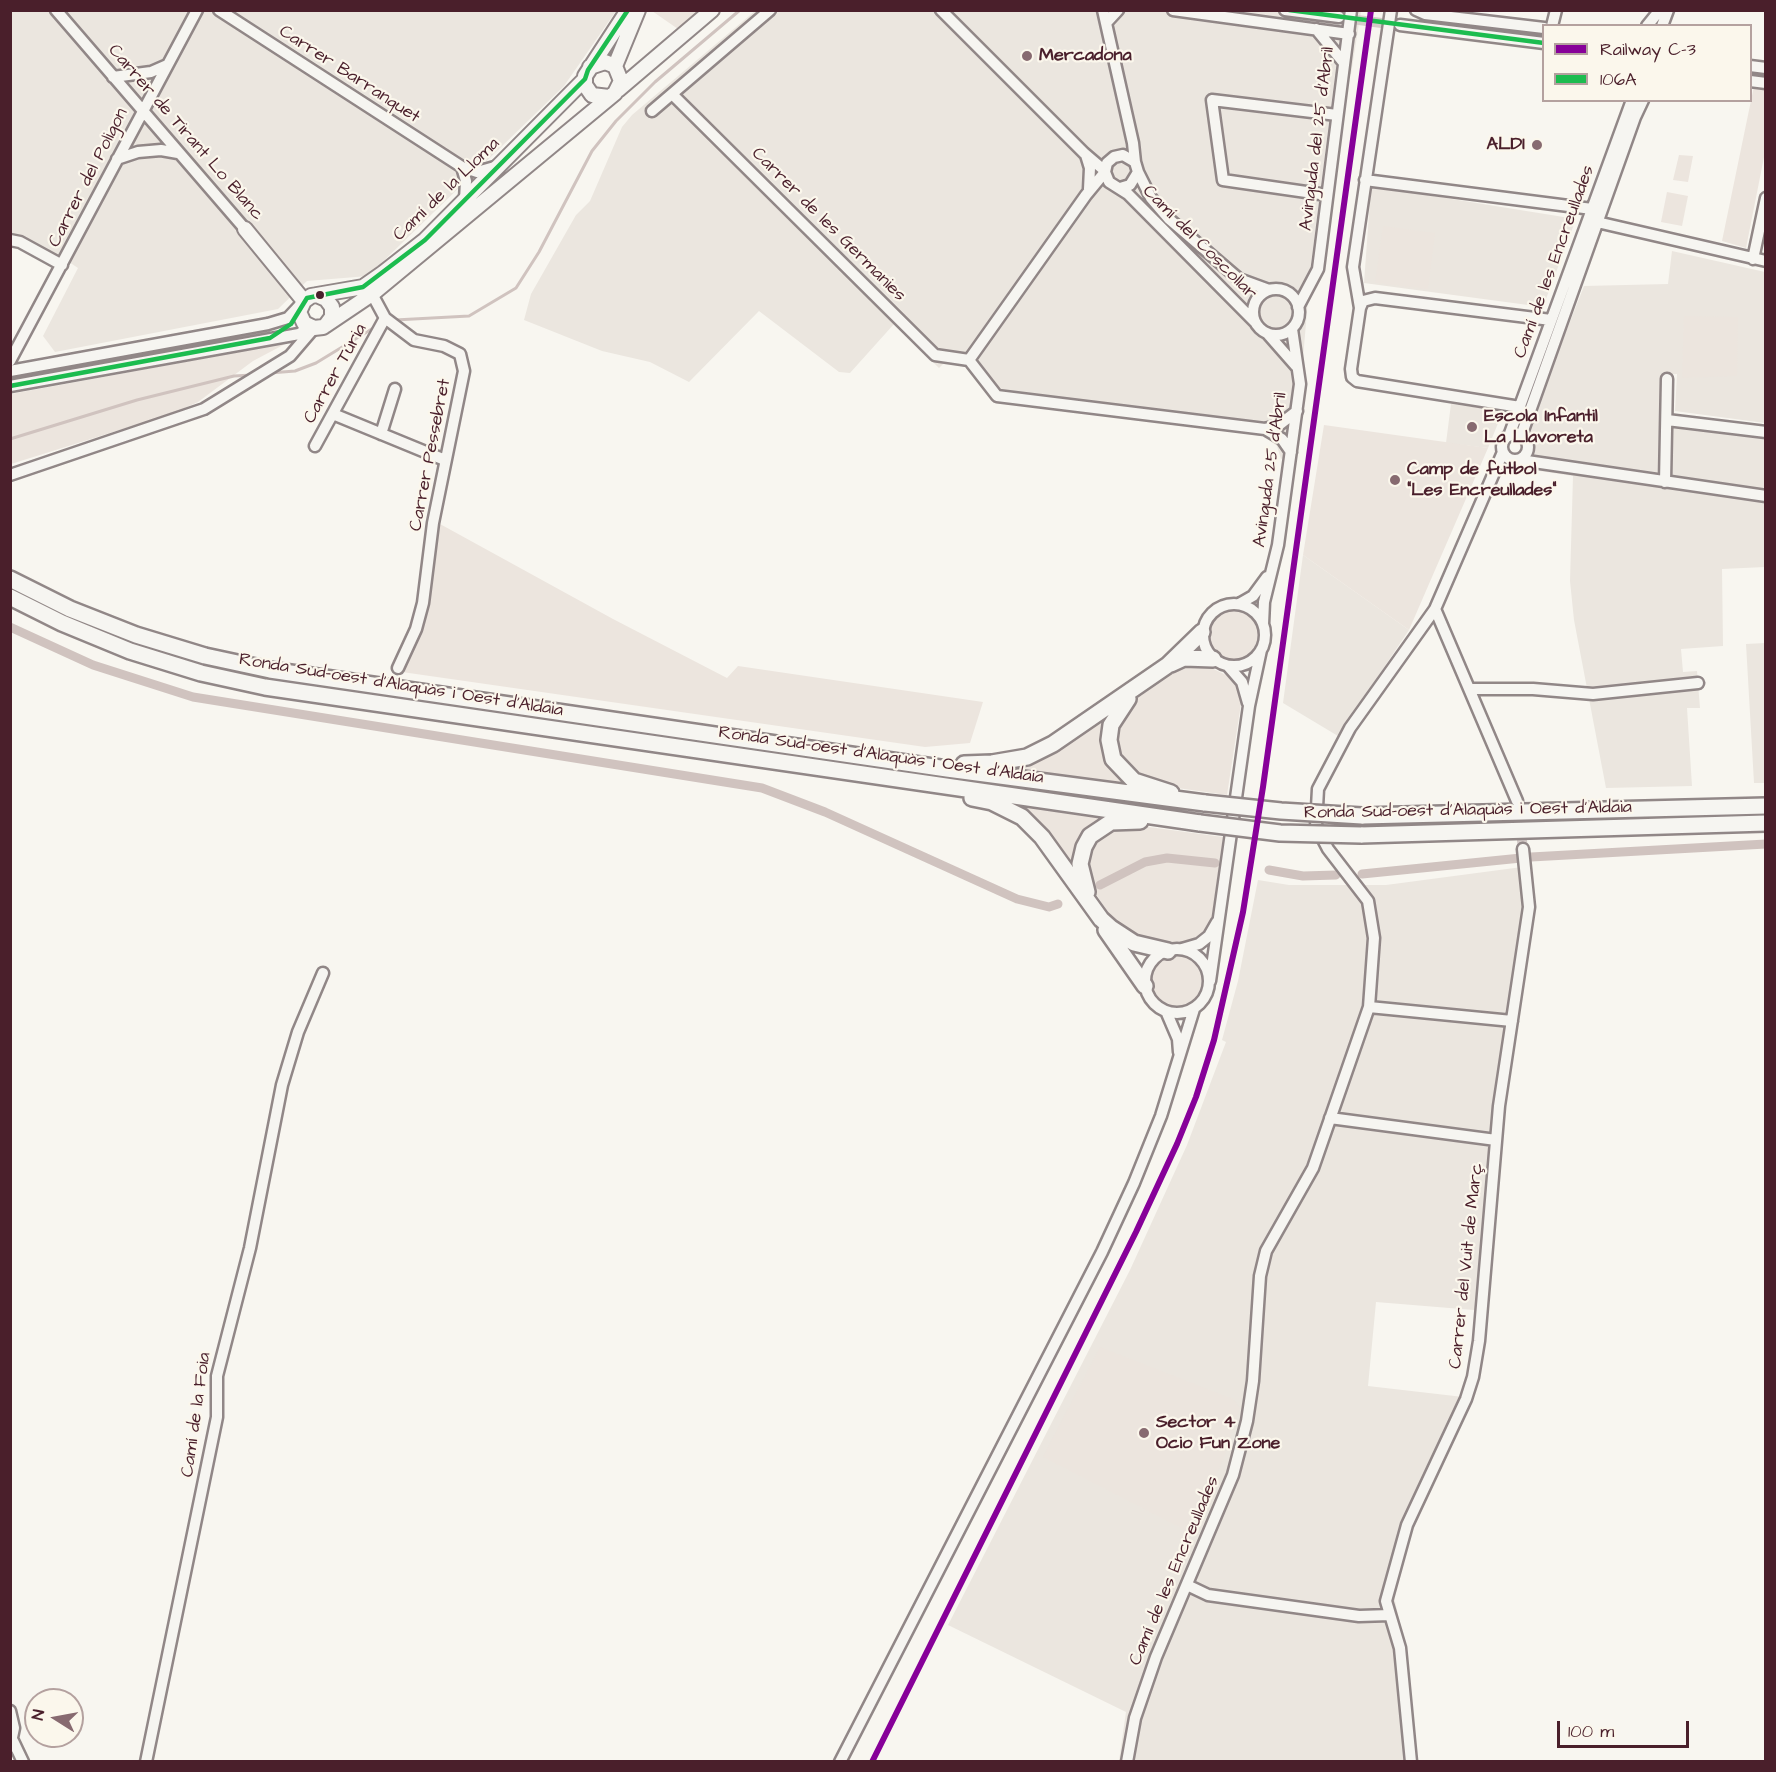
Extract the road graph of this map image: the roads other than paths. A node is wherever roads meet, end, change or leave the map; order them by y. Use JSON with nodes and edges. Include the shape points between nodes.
{"nodes":[{"id":1,"x":56,"y":10,"type":"edge"},
{"id":2,"x":197,"y":10,"type":"edge"},
{"id":3,"x":219,"y":10,"type":"edge"},
{"id":4,"x":628,"y":10,"type":"edge"},
{"id":5,"x":638,"y":10,"type":"edge"},
{"id":6,"x":712,"y":10,"type":"edge"},
{"id":7,"x":770,"y":10,"type":"edge"},
{"id":8,"x":1103,"y":10,"type":"edge"},
{"id":9,"x":1108,"y":10,"type":"edge"},
{"id":10,"x":1118,"y":10,"type":"edge"},
{"id":11,"x":1173,"y":10,"type":"edge"},
{"id":12,"x":1285,"y":10,"type":"edge"},
{"id":13,"x":1351,"y":10,"type":"edge"},
{"id":14,"x":1391,"y":10,"type":"edge"},
{"id":15,"x":1416,"y":10,"type":"edge"},
{"id":16,"x":1660,"y":10,"type":"edge"},
{"id":17,"x":1669,"y":10,"type":"edge"},
{"id":18,"x":944,"y":12,"type":"edge"},
{"id":19,"x":1339,"y":17,"type":"tunnel mouth"},
{"id":20,"x":1106,"y":23,"type":"junction"},
{"id":21,"x":1649,"y":24,"type":"edge"},
{"id":22,"x":1663,"y":24,"type":"edge"},
{"id":23,"x":1400,"y":25,"type":"tunnel mouth"},
{"id":24,"x":1316,"y":28,"type":"junction"},
{"id":25,"x":1542,"y":28,"type":"edge"},
{"id":26,"x":1349,"y":34,"type":"junction"},
{"id":27,"x":676,"y":41,"type":"junction"},
{"id":28,"x":1542,"y":43,"type":"edge"},
{"id":29,"x":1344,"y":63,"type":"junction"},
{"id":30,"x":168,"y":64,"type":"junction"},
{"id":31,"x":617,"y":69,"type":"junction"},
{"id":32,"x":587,"y":73,"type":"junction"},
{"id":33,"x":112,"y":77,"type":"junction"},
{"id":34,"x":614,"y":94,"type":"junction"},
{"id":35,"x":672,"y":94,"type":"junction"},
{"id":36,"x":1631,"y":102,"type":"edge"},
{"id":37,"x":1642,"y":102,"type":"edge"},
{"id":38,"x":142,"y":111,"type":"junction"},
{"id":39,"x":652,"y":111,"type":"dead end"},
{"id":40,"x":1337,"y":115,"type":"junction"},
{"id":41,"x":1130,"y":130,"type":"junction"},
{"id":42,"x":178,"y":153,"type":"junction"},
{"id":43,"x":1085,"y":154,"type":"junction"},
{"id":44,"x":1114,"y":157,"type":"junction"},
{"id":45,"x":117,"y":159,"type":"junction"},
{"id":46,"x":500,"y":165,"type":"junction"},
{"id":47,"x":462,"y":167,"type":"junction"},
{"id":48,"x":1136,"y":167,"type":"junction"},
{"id":49,"x":1105,"y":172,"type":"junction"},
{"id":50,"x":1365,"y":180,"type":"junction"},
{"id":51,"x":1116,"y":186,"type":"junction"},
{"id":52,"x":1087,"y":193,"type":"junction"},
{"id":53,"x":1327,"y":195,"type":"junction"},
{"id":54,"x":1766,"y":198,"type":"edge"},
{"id":55,"x":465,"y":200,"type":"junction"},
{"id":56,"x":1592,"y":209,"type":"junction"},
{"id":57,"x":1597,"y":222,"type":"junction"},
{"id":58,"x":245,"y":229,"type":"joint"},
{"id":59,"x":10,"y":240,"type":"edge"},
{"id":60,"x":1753,"y":258,"type":"junction"},
{"id":61,"x":1766,"y":261,"type":"edge"},
{"id":62,"x":62,"y":265,"type":"junction"},
{"id":63,"x":1318,"y":272,"type":"junction"},
{"id":64,"x":1269,"y":290,"type":"junction"},
{"id":65,"x":1285,"y":291,"type":"junction"},
{"id":66,"x":372,"y":294,"type":"junction"},
{"id":67,"x":307,"y":301,"type":"junction"},
{"id":68,"x":1298,"y":307,"type":"junction"},
{"id":69,"x":1360,"y":308,"type":"junction"},
{"id":70,"x":385,"y":318,"type":"junction"},
{"id":71,"x":1551,"y":320,"type":"junction"},
{"id":72,"x":1256,"y":322,"type":"junction"},
{"id":73,"x":317,"y":327,"type":"junction"},
{"id":74,"x":1292,"y":329,"type":"junction"},
{"id":75,"x":1267,"y":333,"type":"junction"},
{"id":76,"x":270,"y":338,"type":"junction"},
{"id":77,"x":11,"y":359,"type":"edge"},
{"id":78,"x":969,"y":360,"type":"junction"},
{"id":79,"x":1298,"y":369,"type":"junction"},
{"id":80,"x":10,"y":371,"type":"edge"},
{"id":81,"x":1667,"y":379,"type":"dead end"},
{"id":82,"x":10,"y":386,"type":"edge"},
{"id":83,"x":395,"y":389,"type":"dead end"},
{"id":84,"x":1520,"y":407,"type":"junction"},
{"id":85,"x":1297,"y":411,"type":"junction"},
{"id":86,"x":333,"y":414,"type":"junction"},
{"id":87,"x":1667,"y":420,"type":"junction"},
{"id":88,"x":1265,"y":429,"type":"junction"},
{"id":89,"x":1766,"y":432,"type":"edge"},
{"id":90,"x":381,"y":434,"type":"junction"},
{"id":91,"x":1509,"y":436,"type":"junction"},
{"id":92,"x":1524,"y":439,"type":"junction"},
{"id":93,"x":315,"y":446,"type":"dead end"},
{"id":94,"x":1292,"y":452,"type":"junction"},
{"id":95,"x":1503,"y":452,"type":"junction"},
{"id":96,"x":445,"y":460,"type":"junction"},
{"id":97,"x":1517,"y":460,"type":"junction"},
{"id":98,"x":1543,"y":464,"type":"junction"},
{"id":99,"x":1496,"y":474,"type":"junction"},
{"id":100,"x":10,"y":475,"type":"edge"},
{"id":101,"x":1665,"y":482,"type":"junction"},
{"id":102,"x":1766,"y":496,"type":"edge"},
{"id":103,"x":1269,"y":575,"type":"junction"},
{"id":104,"x":10,"y":579,"type":"edge"},
{"id":105,"x":10,"y":597,"type":"edge"},
{"id":106,"x":1239,"y":604,"type":"junction"},
{"id":107,"x":1435,"y":609,"type":"junction"},
{"id":108,"x":1263,"y":624,"type":"junction"},
{"id":109,"x":1202,"y":632,"type":"junction"},
{"id":110,"x":1261,"y":650,"type":"junction"},
{"id":111,"x":1213,"y":659,"type":"junction"},
{"id":112,"x":1168,"y":665,"type":"junction"},
{"id":113,"x":1228,"y":666,"type":"junction"},
{"id":114,"x":398,"y":668,"type":"dead end"},
{"id":115,"x":1698,"y":683,"type":"dead end"},
{"id":116,"x":1135,"y":689,"type":"junction"},
{"id":117,"x":1470,"y":689,"type":"junction"},
{"id":118,"x":1249,"y":706,"type":"junction"},
{"id":119,"x":947,"y":769,"type":"junction"},
{"id":120,"x":945,"y":785,"type":"junction"},
{"id":121,"x":1517,"y":801,"type":"tunnel mouth"},
{"id":122,"x":1205,"y":803,"type":"junction"},
{"id":123,"x":1766,"y":806,"type":"edge"},
{"id":124,"x":1200,"y":823,"type":"junction"},
{"id":125,"x":1766,"y":823,"type":"edge"},
{"id":126,"x":1523,"y":849,"type":"tunnel mouth"},
{"id":127,"x":1092,"y":906,"type":"junction"},
{"id":128,"x":1221,"y":914,"type":"junction"},
{"id":129,"x":1101,"y":919,"type":"junction"},
{"id":130,"x":1175,"y":950,"type":"junction"},
{"id":131,"x":323,"y":973,"type":"dead end"},
{"id":132,"x":1210,"y":981,"type":"junction"},
{"id":133,"x":1146,"y":986,"type":"junction"},
{"id":134,"x":1368,"y":1007,"type":"junction"},
{"id":135,"x":1194,"y":1009,"type":"junction"},
{"id":136,"x":1166,"y":1011,"type":"junction"},
{"id":137,"x":1512,"y":1021,"type":"junction"},
{"id":138,"x":1178,"y":1061,"type":"junction"},
{"id":139,"x":1330,"y":1118,"type":"junction"},
{"id":140,"x":1496,"y":1140,"type":"junction"},
{"id":141,"x":1187,"y":1585,"type":"junction"},
{"id":142,"x":1390,"y":1615,"type":"junction"},
{"id":143,"x":10,"y":1711,"type":"edge"},
{"id":144,"x":12,"y":1744,"type":"edge"},
{"id":145,"x":23,"y":1761,"type":"edge"},
{"id":146,"x":146,"y":1761,"type":"edge"},
{"id":147,"x":840,"y":1761,"type":"edge"},
{"id":148,"x":1127,"y":1761,"type":"edge"},
{"id":149,"x":1411,"y":1761,"type":"edge"}],
"edges":[{"from":1,"to":33,"type":"street","name":"Carrer de Tirant Lo Blanc"},
{"from":2,"to":30,"type":"street","name":"Carrer del Poligon"},
{"from":3,"to":47,"type":"street","name":"Carrer Barranquet"},
{"from":4,"to":32,"type":"street","name":"Camí de la Lloma"},
{"from":5,"to":31,"type":"street"},
{"from":6,"to":27,"type":"street"},
{"from":7,"to":35,"type":"street"},
{"from":8,"to":20,"type":"street","name":"Camí del Coscollar"},
{"from":9,"to":20,"type":"street"},
{"from":10,"to":20,"type":"street"},
{"from":11,"to":24,"type":"street"},
{"from":12,"to":19,"type":"street"},
{"from":13,"to":26,"type":"street","name":"Avinguda del 25 d'Abril"},
{"from":14,"to":50,"type":"street"},
{"from":15,"to":25,"type":"street"},
{"from":16,"to":21,"type":"street"},
{"from":17,"to":22,"type":"street"},
{"from":18,"to":43,"type":"street"},
{"from":20,"to":41,"type":"street","name":"Camí del Coscollar"},
{"from":23,"to":28,"type":"street"},
{"from":24,"to":26,"type":"street"},
{"from":24,"to":29,"type":"street"},
{"from":26,"to":29,"type":"street","name":"Avinguda del 25 d'Abril"},
{"from":27,"to":31,"type":"street","via":[[632,70]]},
{"from":27,"to":34,"type":"street","name":"Camí de la Lloma"},
{"from":29,"to":40,"type":"street","name":"Avinguda del 25 d'Abril"},
{"from":30,"to":33,"type":"street","via":[[151,72]]},
{"from":30,"to":38,"type":"street","name":"Carrer del Poligon"},
{"from":31,"to":32,"type":"street","via":[[605,62]]},
{"from":31,"to":34,"type":"street","via":[[621,81]]},
{"from":32,"to":34,"type":"street","via":[[592,95]]},
{"from":32,"to":46,"type":"street","name":"Camí de la Lloma"},
{"from":33,"to":38,"type":"street","name":"Carrer de Tirant Lo Blanc"},
{"from":34,"to":66,"type":"street","name":"Camí de la Lloma"},
{"from":35,"to":39,"type":"street"},
{"from":35,"to":78,"type":"street","name":"Carrer de les Germanies","via":[[935,355]]},
{"from":36,"to":56,"type":"street","name":"Camí de les Encreullades"},
{"from":37,"to":57,"type":"street","name":"Camí de les Encreullades"},
{"from":38,"to":42,"type":"street","name":"Carrer de Tirant Lo Blanc"},
{"from":38,"to":45,"type":"street","name":"Carrer del Poligon"},
{"from":40,"to":53,"type":"street","name":"Avinguda del 25 d'Abril"},
{"from":40,"to":53,"type":"street","via":[[1212,100],[1223,180]]},
{"from":41,"to":44,"type":"street"},
{"from":41,"to":48,"type":"street","name":"Camí del Coscollar"},
{"from":42,"to":45,"type":"street","via":[[138,152]]},
{"from":42,"to":58,"type":"street","name":"Carrer de Tirant Lo Blanc"},
{"from":43,"to":44,"type":"street"},
{"from":43,"to":49,"type":"street"},
{"from":43,"to":52,"type":"street","via":[[1090,168]]},
{"from":44,"to":48,"type":"street","via":[[1128,156]]},
{"from":44,"to":49,"type":"street"},
{"from":45,"to":62,"type":"street","name":"Carrer del Poligon"},
{"from":46,"to":47,"type":"street","via":[[477,172]]},
{"from":46,"to":55,"type":"street","name":"Camí de la Lloma"},
{"from":47,"to":55,"type":"street"},
{"from":48,"to":51,"type":"street","via":[[1130,185]]},
{"from":48,"to":64,"type":"street","name":"Camí del Coscollar","via":[[1151,198],[1169,219],[1239,279]]},
{"from":49,"to":51,"type":"street"},
{"from":49,"to":52,"type":"street"},
{"from":50,"to":56,"type":"street"},
{"from":50,"to":69,"type":"street","via":[[1353,267]]},
{"from":51,"to":52,"type":"street"},
{"from":51,"to":72,"type":"street","name":"Camí del Coscollar"},
{"from":52,"to":78,"type":"street"},
{"from":53,"to":63,"type":"street","name":"Avinguda del 25 d'Abril"},
{"from":54,"to":60,"type":"street"},
{"from":55,"to":67,"type":"street","name":"Camí de la Lloma","via":[[425,240],[363,287]]},
{"from":56,"to":71,"type":"street","name":"Camí de les Encreullades"},
{"from":57,"to":60,"type":"street"},
{"from":57,"to":92,"type":"street","name":"Camí de les Encreullades"},
{"from":58,"to":67,"type":"street","name":"Carrer de Tirant Lo Blanc"},
{"from":59,"to":62,"type":"street"},
{"from":60,"to":61,"type":"street"},
{"from":62,"to":77,"type":"street","name":"Carrer del Poligon"},
{"from":63,"to":65,"type":"street"},
{"from":63,"to":68,"type":"street","name":"Avinguda del 25 d'Abril"},
{"from":64,"to":65,"type":"street"},
{"from":64,"to":72,"type":"street","via":[[1255,303]]},
{"from":65,"to":68,"type":"street"},
{"from":66,"to":70,"type":"street","name":"Carrer Pessebret"},
{"from":66,"to":73,"type":"street","name":"Camí de la Lloma"},
{"from":67,"to":73,"type":"street","via":[[304,323]]},
{"from":67,"to":73,"type":"street","via":[[326,299],[332,307],[332,317]]},
{"from":67,"to":76,"type":"street","name":"Camí de la Lloma","via":[[291,324]]},
{"from":67,"to":80,"type":"street","name":"Camí de la Lloma","via":[[288,318],[268,324]]},
{"from":68,"to":74,"type":"street","via":[[1298,319]]},
{"from":69,"to":71,"type":"street","via":[[1363,301],[1375,298]]},
{"from":69,"to":84,"type":"street","via":[[1352,369],[1352,377],[1357,381]]},
{"from":70,"to":86,"type":"street","name":"Carrer Túria"},
{"from":70,"to":96,"type":"street","name":"Carrer Pessebret","via":[[414,340],[460,354],[464,371]]},
{"from":71,"to":84,"type":"street","name":"Camí de les Encreullades"},
{"from":72,"to":75,"type":"street"},
{"from":73,"to":76,"type":"street","name":"Camí de la Lloma"},
{"from":73,"to":100,"type":"street","name":"Camí de la Lloma","via":[[290,356],[204,409]]},
{"from":74,"to":75,"type":"street","via":[[1277,335]]},
{"from":74,"to":79,"type":"street","name":"Avinguda 25 d'Abril"},
{"from":75,"to":79,"type":"street","name":"Avinguda 25 d'Abril"},
{"from":76,"to":82,"type":"street","name":"Camí de la Lloma"},
{"from":78,"to":88,"type":"street","via":[[997,396]]},
{"from":79,"to":85,"type":"street","name":"Avinguda 25 d'Abril","via":[[1301,380]]},
{"from":81,"to":87,"type":"street"},
{"from":83,"to":90,"type":"street"},
{"from":84,"to":91,"type":"street","name":"Camí de les Encreullades"},
{"from":85,"to":88,"type":"street","via":[[1280,425]]},
{"from":85,"to":94,"type":"street","name":"Avinguda 25 d'Abril"},
{"from":86,"to":90,"type":"street"},
{"from":86,"to":93,"type":"street","name":"Carrer Túria"},
{"from":87,"to":89,"type":"street"},
{"from":87,"to":101,"type":"street"},
{"from":88,"to":94,"type":"street","via":[[1282,439]]},
{"from":90,"to":96,"type":"street"},
{"from":91,"to":92,"type":"street"},
{"from":91,"to":95,"type":"street","via":[[1503,442]]},
{"from":92,"to":97,"type":"street","via":[[1526,454]]},
{"from":92,"to":98,"type":"street"},
{"from":94,"to":103,"type":"street","name":"Avinguda 25 d'Abril","via":[[1278,545]]},
{"from":95,"to":97,"type":"street","via":[[1507,458]]},
{"from":95,"to":99,"type":"street","name":"Camí de les Encreullades"},
{"from":96,"to":114,"type":"street","name":"Carrer Pessebret","via":[[423,603]]},
{"from":97,"to":98,"type":"street"},
{"from":97,"to":99,"type":"street","name":"Camí de les Encreullades"},
{"from":98,"to":101,"type":"street"},
{"from":99,"to":107,"type":"street","name":"Camí de les Encreullades"},
{"from":101,"to":102,"type":"street"},
{"from":103,"to":106,"type":"street","name":"Avinguda 25 d'Abril","via":[[1253,596]]},
{"from":103,"to":108,"type":"street","name":"Avinguda 25 d'Abril"},
{"from":104,"to":119,"type":"main road","name":"Ronda Sud-oest d'Alaquàs i Oest d'Aldaia","via":[[135,635],[270,670]]},
{"from":105,"to":120,"type":"main road","name":"Ronda Sud-oest d'Alaquàs i Oest d'Aldaia","via":[[130,651],[265,687]]},
{"from":106,"to":108,"type":"street","via":[[1254,611]]},
{"from":106,"to":109,"type":"street","via":[[1219,607],[1211,613]]},
{"from":107,"to":117,"type":"street"},
{"from":107,"to":134,"type":"street","name":"Camí de les Encreullades","via":[[1350,728],[1318,789],[1316,826],[1328,849],[1368,901],[1374,938]]},
{"from":108,"to":110,"type":"street"},
{"from":109,"to":111,"type":"street"},
{"from":109,"to":112,"type":"main road"},
{"from":110,"to":113,"type":"street","via":[[1247,663]]},
{"from":110,"to":118,"type":"street"},
{"from":111,"to":112,"type":"main road","via":[[1184,658]]},
{"from":111,"to":113,"type":"street"},
{"from":112,"to":116,"type":"main road"},
{"from":113,"to":118,"type":"street","via":[[1242,682]]},
{"from":115,"to":117,"type":"street","via":[[1593,694]]},
{"from":116,"to":119,"type":"main road","via":[[1027,757]]},
{"from":116,"to":122,"type":"main road","via":[[1111,725],[1110,748],[1116,764],[1134,781]]},
{"from":117,"to":121,"type":"street"},
{"from":118,"to":128,"type":"street"},
{"from":119,"to":122,"type":"main road","name":"Ronda Sud-oest d'Alaquàs i Oest d'Aldaia"},
{"from":120,"to":124,"type":"main road","name":"Ronda Sud-oest d'Alaquàs i Oest d'Aldaia"},
{"from":120,"to":127,"type":"main road","via":[[1022,817],[1042,837]]},
{"from":122,"to":123,"type":"main road","name":"Ronda Sud-oest d'Alaquàs i Oest d'Aldaia","bridge":true,"via":[[1362,816]]},
{"from":124,"to":125,"type":"main road","name":"Ronda Sud-oest d'Alaquàs i Oest d'Aldaia","bridge":true,"via":[[1280,833],[1360,835]]},
{"from":124,"to":127,"type":"main road","via":[[1124,820],[1094,831],[1080,864]]},
{"from":126,"to":137,"type":"street","name":"Carrer del Vuit de Març","via":[[1529,907]]},
{"from":127,"to":129,"type":"main road"},
{"from":128,"to":130,"type":"street","via":[[1209,936],[1199,944]]},
{"from":128,"to":132,"type":"street"},
{"from":129,"to":130,"type":"main road","via":[[1134,943]]},
{"from":129,"to":133,"type":"main road"},
{"from":130,"to":132,"type":"street","via":[[1202,960]]},
{"from":130,"to":133,"type":"street","via":[[1153,960],[1145,977]]},
{"from":131,"to":146,"type":"street","name":"Camí de la Foia","via":[[298,1032],[282,1085],[250,1248],[217,1376],[217,1417]]},
{"from":132,"to":135,"type":"street","via":[[1206,997]]},
{"from":133,"to":136,"type":"street","via":[[1152,1001]]},
{"from":134,"to":137,"type":"street"},
{"from":134,"to":139,"type":"street","name":"Camí de les Encreullades"},
{"from":135,"to":136,"type":"street","via":[[1185,1013]]},
{"from":135,"to":138,"type":"street"},
{"from":136,"to":138,"type":"street","via":[[1178,1039]]},
{"from":137,"to":140,"type":"street","name":"Carrer del Vuit de Març"},
{"from":138,"to":147,"type":"street","via":[[1148,1152],[1102,1252]]},
{"from":139,"to":140,"type":"street"},
{"from":139,"to":141,"type":"street","name":"Camí de les Encreullades","via":[[1313,1168],[1266,1251],[1260,1276],[1247,1421],[1233,1475]]},
{"from":140,"to":142,"type":"street","name":"Carrer del Vuit de Març","via":[[1473,1377],[1407,1525],[1386,1601]]},
{"from":141,"to":142,"type":"street","via":[[1208,1595],[1359,1616]]},
{"from":141,"to":148,"type":"street","name":"Camí de les Encreullades","via":[[1141,1701]]},
{"from":142,"to":149,"type":"street","name":"Carrer del Vuit de Març","via":[[1400,1648]]},
{"from":143,"to":144,"type":"street"},
{"from":144,"to":145,"type":"street"}]}
